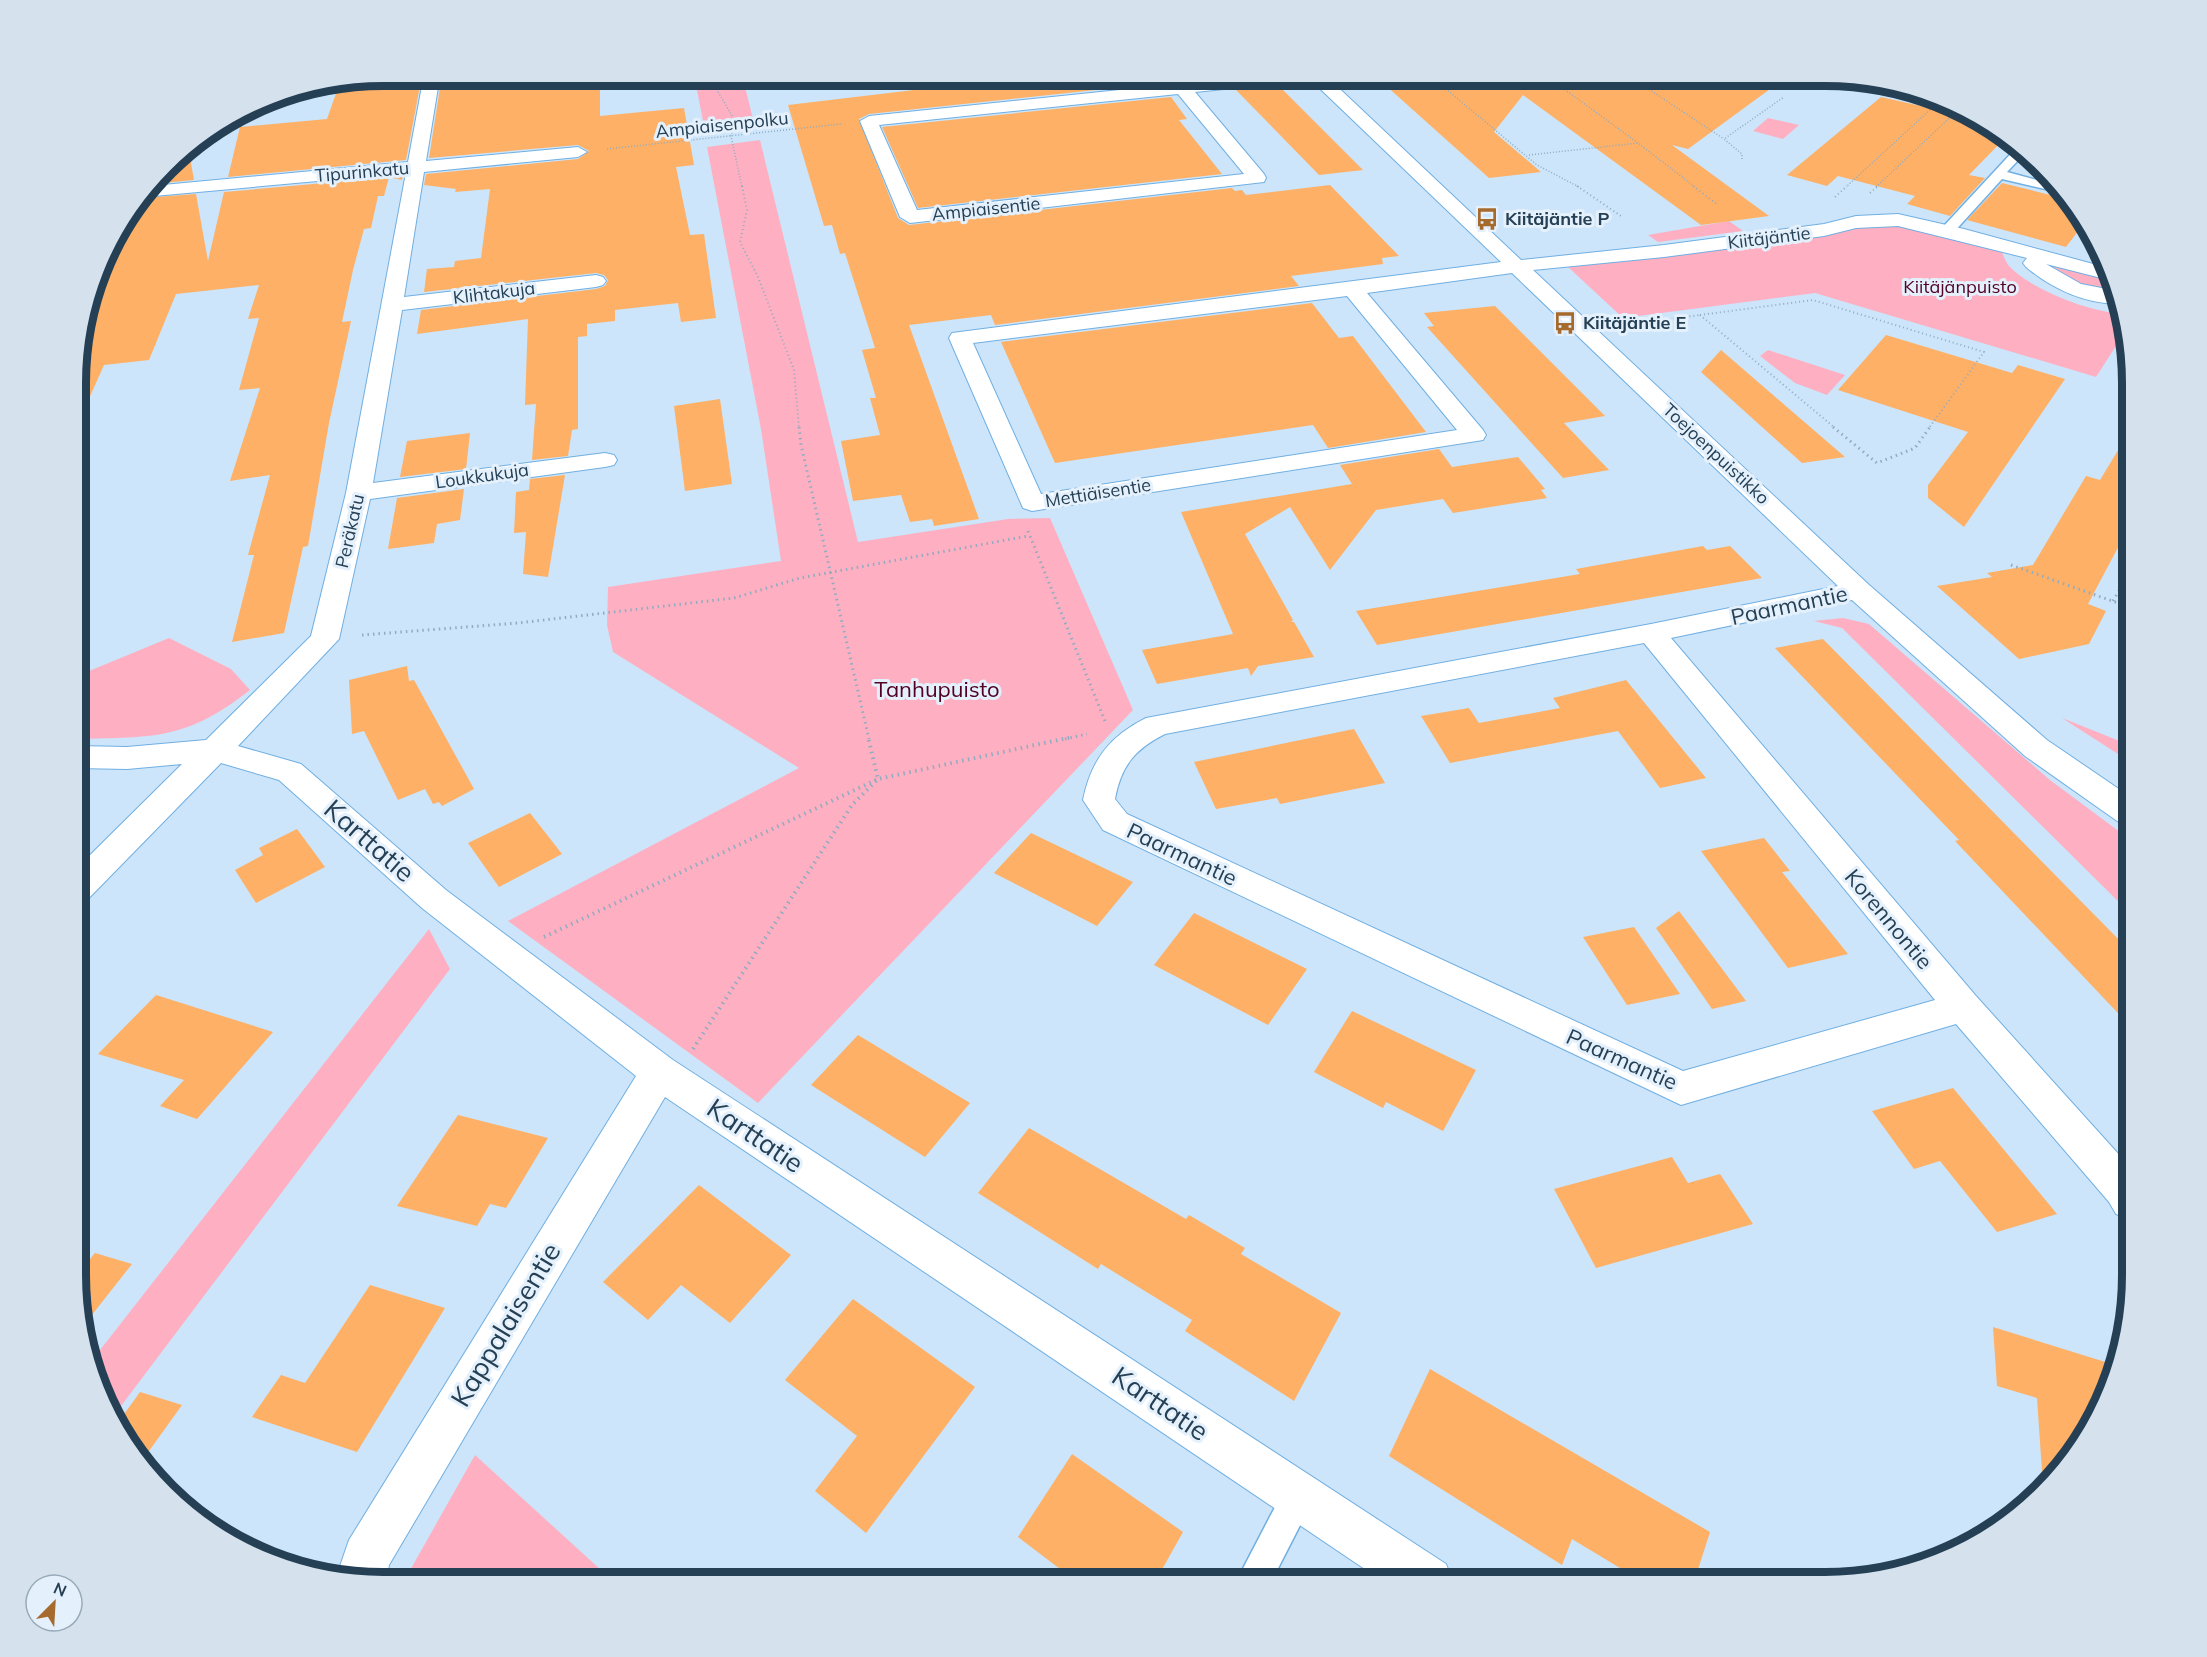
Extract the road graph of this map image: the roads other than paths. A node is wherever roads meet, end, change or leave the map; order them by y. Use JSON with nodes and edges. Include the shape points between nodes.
{"nodes":[{"id":1,"x":430,"y":86,"type":"edge"},
{"id":2,"x":1211,"y":86,"type":"edge"},
{"id":3,"x":1327,"y":86,"type":"edge"},
{"id":4,"x":1183,"y":89,"type":"junction"},
{"id":5,"x":578,"y":152,"type":"road end"},
{"id":6,"x":2016,"y":156,"type":"edge"},
{"id":7,"x":417,"y":167,"type":"junction"},
{"id":8,"x":1999,"y":174,"type":"junction"},
{"id":9,"x":2048,"y":187,"type":"edge"},
{"id":10,"x":156,"y":191,"type":"edge"},
{"id":11,"x":1947,"y":231,"type":"junction"},
{"id":12,"x":2018,"y":250,"type":"junction"},
{"id":13,"x":1517,"y":267,"type":"junction"},
{"id":14,"x":2100,"y":272,"type":"edge"},
{"id":15,"x":596,"y":281,"type":"dead end"},
{"id":16,"x":1352,"y":289,"type":"junction"},
{"id":17,"x":2109,"y":297,"type":"edge"},
{"id":18,"x":393,"y":305,"type":"junction"},
{"id":19,"x":605,"y":460,"type":"dead end"},
{"id":20,"x":359,"y":493,"type":"junction"},
{"id":21,"x":1858,"y":590,"type":"junction"},
{"id":22,"x":1651,"y":633,"type":"junction"},
{"id":23,"x":216,"y":750,"type":"junction"},
{"id":24,"x":86,"y":757,"type":"edge"},
{"id":25,"x":2122,"y":808,"type":"edge"},
{"id":26,"x":86,"y":878,"type":"edge"},
{"id":27,"x":1963,"y":1007,"type":"junction"},
{"id":28,"x":659,"y":1072,"type":"junction"},
{"id":29,"x":2122,"y":1187,"type":"edge"},
{"id":30,"x":1299,"y":1496,"type":"junction"},
{"id":31,"x":363,"y":1571,"type":"edge"},
{"id":32,"x":1258,"y":1572,"type":"edge"},
{"id":33,"x":1413,"y":1572,"type":"edge"}],
"edges":[{"from":1,"to":7,"type":"street","name":"Peräkatu"},
{"from":2,"to":4,"type":"street"},
{"from":3,"to":13,"type":"street","name":"Toejoenpuistikko"},
{"from":4,"to":4,"type":"street","name":"Ampiaisentie","via":[[869,121],[910,217],[1257,178]]},
{"from":5,"to":7,"type":"street","name":"Tipurinkatu"},
{"from":6,"to":8,"type":"lane"},
{"from":7,"to":10,"type":"street","name":"Tipurinkatu"},
{"from":7,"to":18,"type":"street","name":"Peräkatu"},
{"from":8,"to":9,"type":"lane"},
{"from":8,"to":11,"type":"lane"},
{"from":11,"to":12,"type":"street","name":"Kiitäjäntie"},
{"from":11,"to":13,"type":"street","name":"Kiitäjäntie","via":[[1898,220],[1856,222],[1824,231]]},
{"from":12,"to":14,"type":"street","name":"Kiitäjäntie"},
{"from":12,"to":17,"type":"street","name":"Kiitäjäntie","via":[[2069,288]]},
{"from":13,"to":16,"type":"street","name":"Mettiäisentie"},
{"from":13,"to":21,"type":"street","name":"Toejoenpuistikko"},
{"from":15,"to":18,"type":"street","name":"Klihtakuja"},
{"from":16,"to":16,"type":"street","name":"Mettiäisentie","via":[[1474,435],[1032,503],[960,338]]},
{"from":18,"to":20,"type":"street","name":"Peräkatu"},
{"from":19,"to":20,"type":"street","name":"Loukkukuja"},
{"from":20,"to":23,"type":"street","name":"Peräkatu","via":[[326,639]]},
{"from":21,"to":22,"type":"street","name":"Paarmantie"},
{"from":21,"to":25,"type":"street","name":"Toejoenpuistikko","via":[[2036,748]]},
{"from":22,"to":27,"type":"street","name":"Korennontie"},
{"from":22,"to":27,"type":"street","name":"Paarmantie","via":[[1157,725],[1132,736],[1115,753],[1103,774],[1099,800],[1115,822],[1682,1088]]},
{"from":23,"to":24,"type":"street","name":"Karttatie","via":[[127,758]]},
{"from":23,"to":26,"type":"street"},
{"from":23,"to":28,"type":"street","name":"Karttatie","via":[[290,772],[434,898]]},
{"from":27,"to":29,"type":"street","name":"Korennontie"},
{"from":28,"to":30,"type":"street","name":"Karttatie"},
{"from":28,"to":31,"type":"street","name":"Kappalaisentie","via":[[366,1557]]},
{"from":30,"to":32,"type":"lane"},
{"from":30,"to":33,"type":"street","name":"Karttatie"}]}
